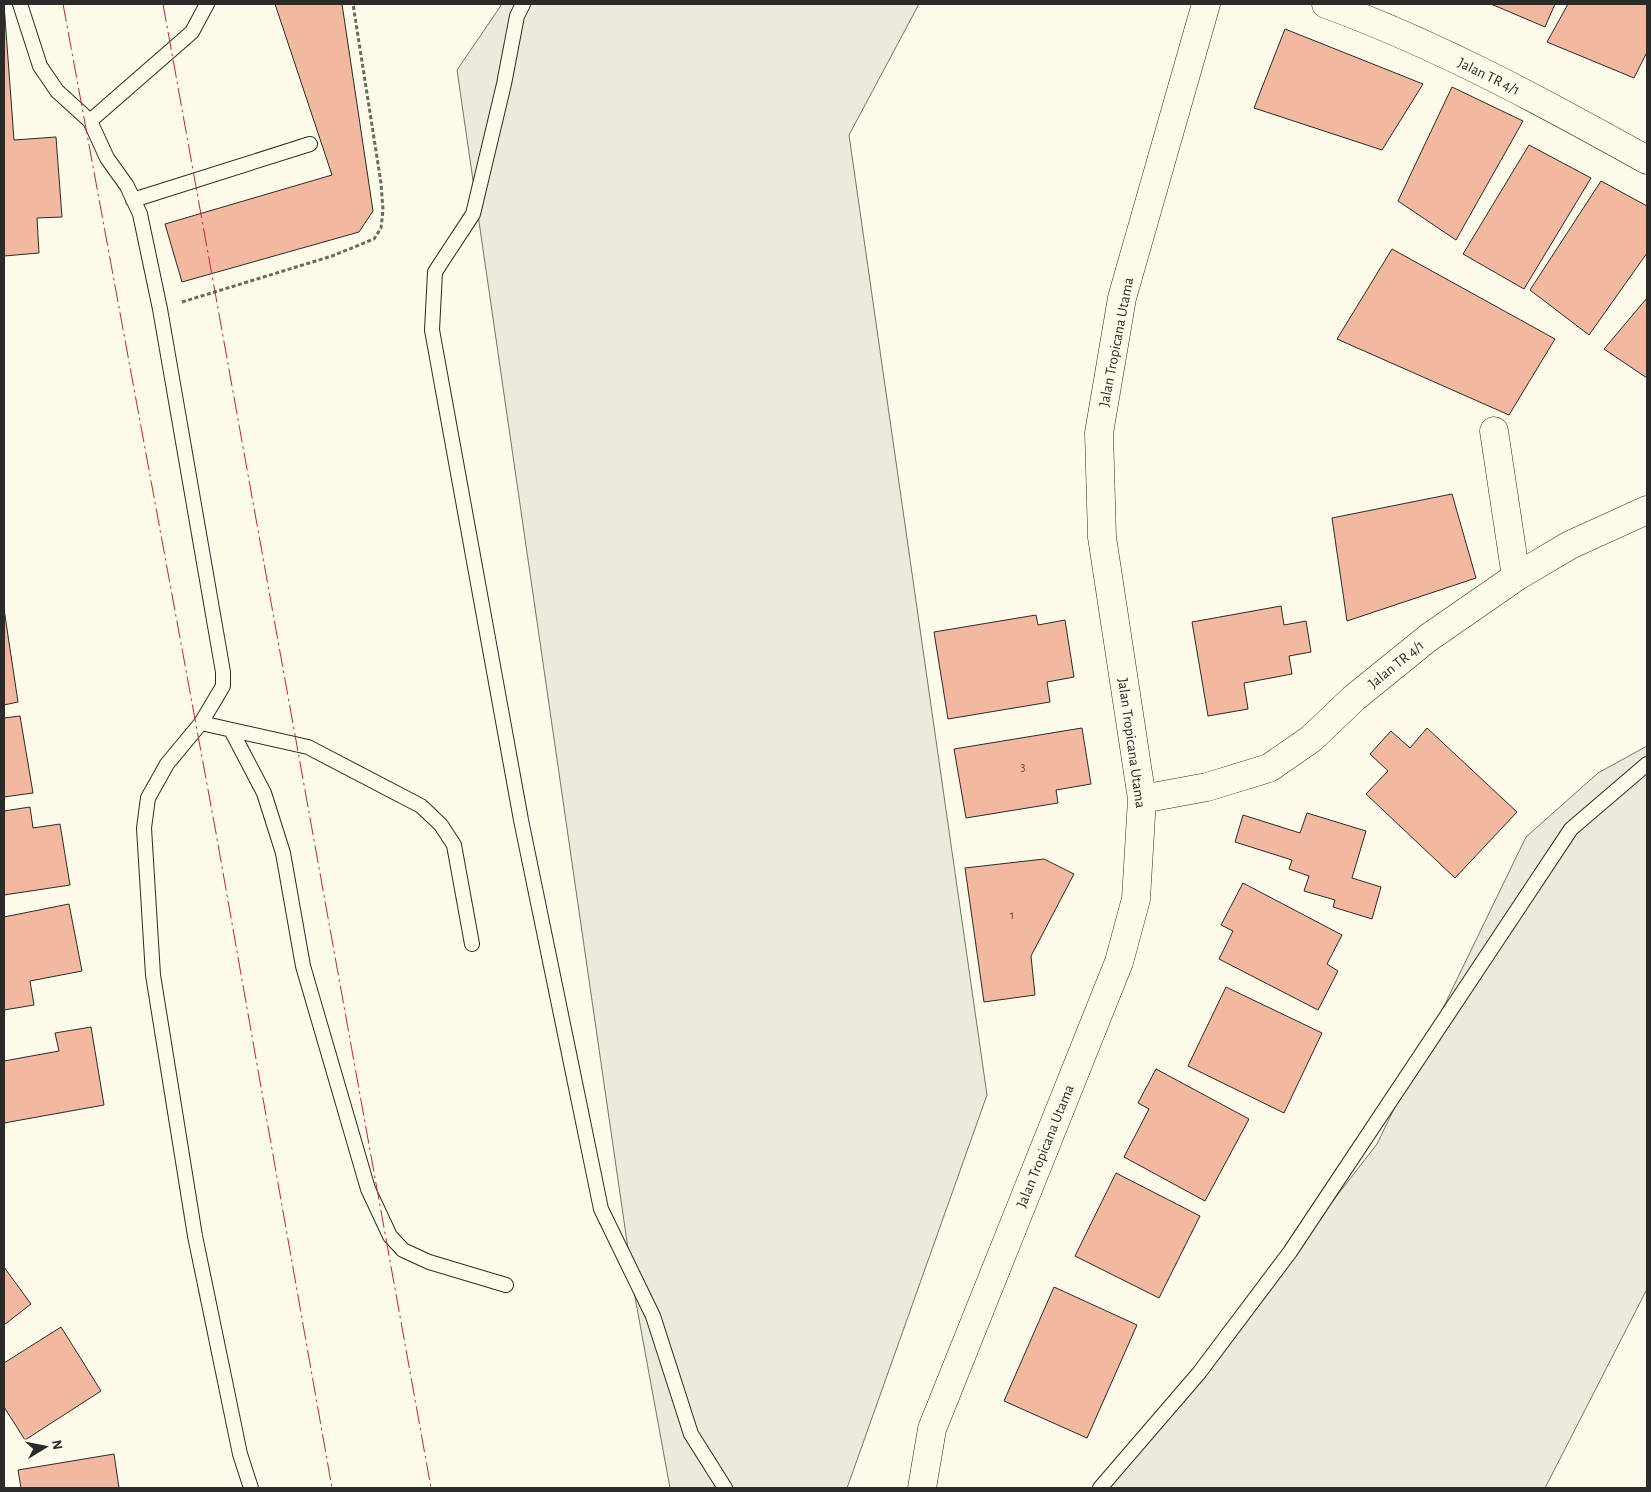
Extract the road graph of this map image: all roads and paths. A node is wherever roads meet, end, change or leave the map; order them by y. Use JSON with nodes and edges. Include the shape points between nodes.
{"nodes":[{"id":1,"x":20,"y":4,"type":"edge"},
{"id":2,"x":207,"y":4,"type":"edge"},
{"id":3,"x":353,"y":4,"type":"edge"},
{"id":4,"x":523,"y":4,"type":"edge"},
{"id":5,"x":1206,"y":4,"type":"edge"},
{"id":6,"x":1326,"y":4,"type":"edge"},
{"id":7,"x":90,"y":121,"type":"junction"},
{"id":8,"x":310,"y":144,"type":"dead end"},
{"id":9,"x":1647,"y":160,"type":"edge"},
{"id":10,"x":133,"y":200,"type":"junction"},
{"id":11,"x":160,"y":309,"type":"junction"},
{"id":12,"x":1494,"y":431,"type":"dead end"},
{"id":13,"x":1647,"y":510,"type":"edge"},
{"id":14,"x":1516,"y":577,"type":"junction"},
{"id":15,"x":201,"y":723,"type":"junction"},
{"id":16,"x":231,"y":730,"type":"junction"},
{"id":17,"x":1647,"y":764,"type":"edge"},
{"id":18,"x":1142,"y":799,"type":"junction"},
{"id":19,"x":472,"y":944,"type":"dead end"},
{"id":20,"x":506,"y":1285,"type":"dead end"},
{"id":21,"x":251,"y":1488,"type":"edge"},
{"id":22,"x":725,"y":1488,"type":"edge"},
{"id":23,"x":922,"y":1488,"type":"edge"},
{"id":24,"x":1100,"y":1488,"type":"edge"}],
"edges":[{"from":1,"to":7,"type":"lane","via":[[40,66],[57,91]]},
{"from":2,"to":7,"type":"lane","via":[[192,32]]},
{"from":3,"to":11,"type":"path","via":[[381,183],[381,228],[374,239],[332,256]]},
{"from":4,"to":22,"type":"lane","via":[[517,16],[473,214],[435,272],[432,330],[522,820],[601,1209],[653,1316],[691,1434]]},
{"from":5,"to":18,"type":"street","name":"Jalan Tropicana Utama","via":[[1122,298],[1099,433],[1102,537]]},
{"from":6,"to":9,"type":"street","name":"Jalan TR 4/1","via":[[1386,26],[1552,106]]},
{"from":7,"to":10,"type":"lane","via":[[107,158]]},
{"from":8,"to":10,"type":"lane"},
{"from":10,"to":11,"type":"lane","via":[[140,214]]},
{"from":11,"to":15,"type":"lane","via":[[223,672],[223,686]]},
{"from":12,"to":14,"type":"street"},
{"from":13,"to":14,"type":"street","name":"Jalan TR 4/1","via":[[1570,546]]},
{"from":14,"to":18,"type":"street","name":"Jalan TR 4/1","via":[[1428,638],[1311,738],[1269,768],[1207,787]]},
{"from":15,"to":16,"type":"lane"},
{"from":15,"to":21,"type":"lane","via":[[168,764],[148,798],[144,828],[153,976],[195,1236],[240,1454]]},
{"from":16,"to":19,"type":"lane","via":[[308,747],[421,806],[441,825],[454,845]]},
{"from":16,"to":20,"type":"lane","via":[[264,793],[283,853],[305,975],[368,1189],[390,1236],[403,1250],[430,1262]]},
{"from":17,"to":24,"type":"lane","via":[[1571,829],[1290,1252],[1199,1373]]},
{"from":18,"to":23,"type":"street","name":"Jalan Tropicana Utama","via":[[1136,900],[1119,962],[932,1429]]}]}
